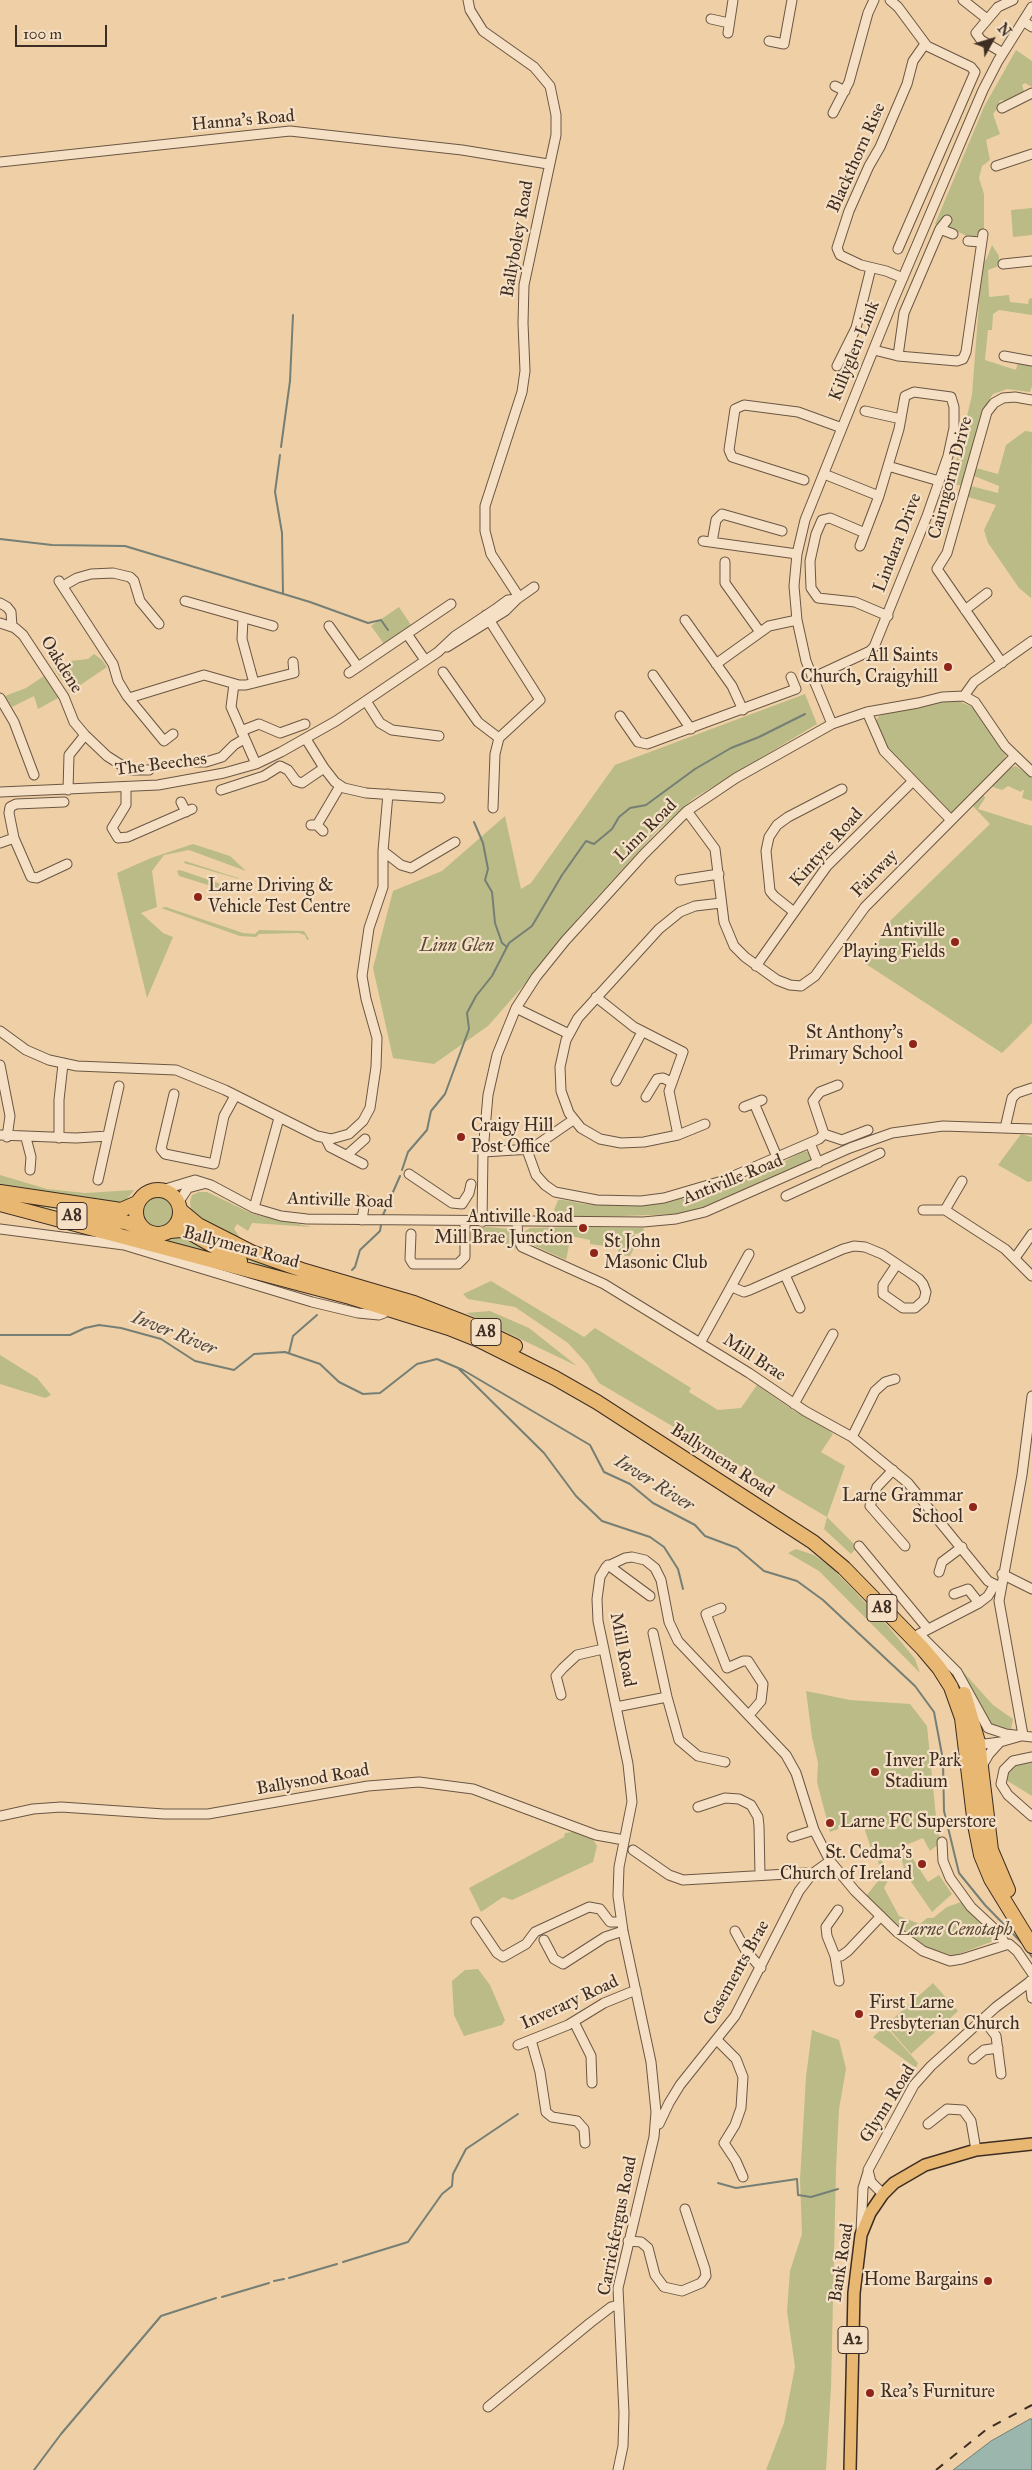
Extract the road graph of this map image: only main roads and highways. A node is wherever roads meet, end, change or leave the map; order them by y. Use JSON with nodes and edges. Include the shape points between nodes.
{"nodes":[{"id":1,"x":0,"y":1192,"type":"edge"},
{"id":2,"x":138,"y":1203,"type":"junction"},
{"id":3,"x":0,"y":1204,"type":"edge"},
{"id":4,"x":179,"y":1207,"type":"junction"},
{"id":5,"x":144,"y":1229,"type":"junction"},
{"id":6,"x":170,"y":1231,"type":"junction"},
{"id":7,"x":302,"y":1283,"type":"junction"},
{"id":8,"x":387,"y":1301,"type":"junction"},
{"id":9,"x":1003,"y":1890,"type":"junction"},
{"id":10,"x":1032,"y":1929,"type":"edge"},
{"id":11,"x":1032,"y":1946,"type":"edge"},
{"id":12,"x":1032,"y":2144,"type":"edge"},
{"id":13,"x":1016,"y":2147,"type":"junction"},
{"id":14,"x":1032,"y":2153,"type":"edge"},
{"id":15,"x":850,"y":2470,"type":"edge"}],
"edges":[{"from":1,"to":2,"type":"highway","number":"A8","via":[[121,1210]]},
{"from":2,"to":4,"type":"highway","number":"A8","via":[[147,1192],[162,1190],[174,1197]]},
{"from":2,"to":5,"type":"highway","via":[[136,1217]]},
{"from":3,"to":5,"type":"highway","number":"A8","via":[[125,1222]]},
{"from":3,"to":7,"type":"highway","name":"Ballymena Road","number":"A8","via":[[123,1240]]},
{"from":4,"to":6,"type":"highway","via":[[178,1222]]},
{"from":4,"to":8,"type":"highway","name":"Ballymena Road","number":"A8","via":[[203,1229],[251,1252]]},
{"from":5,"to":6,"type":"highway","number":"A8","via":[[156,1234]]},
{"from":6,"to":7,"type":"highway","number":"A8","via":[[189,1232],[241,1261]]},
{"from":7,"to":8,"type":"highway","name":"Ballymena Road","number":"A8","via":[[350,1297]]},
{"from":8,"to":9,"type":"highway","name":"Ballymena Road","number":"A8","via":[[479,1340],[597,1402],[813,1542],[844,1568],[939,1668],[956,1697],[965,1733],[977,1841],[986,1867]]},
{"from":8,"to":9,"type":"highway","name":"Ballymena Road","number":"A8","via":[[479,1329],[544,1361],[598,1393],[829,1543],[923,1631],[964,1695],[978,1742],[991,1850]]},
{"from":9,"to":10,"type":"highway","number":"A8"},
{"from":9,"to":11,"type":"highway","number":"A8"},
{"from":12,"to":13,"type":"main road","number":"A2"},
{"from":13,"to":14,"type":"main road","number":"A2"},
{"from":13,"to":15,"type":"main road","name":"Bank Road","number":"A2","via":[[976,2150],[912,2171],[883,2194],[870,2213],[861,2235],[852,2323]]}]}
